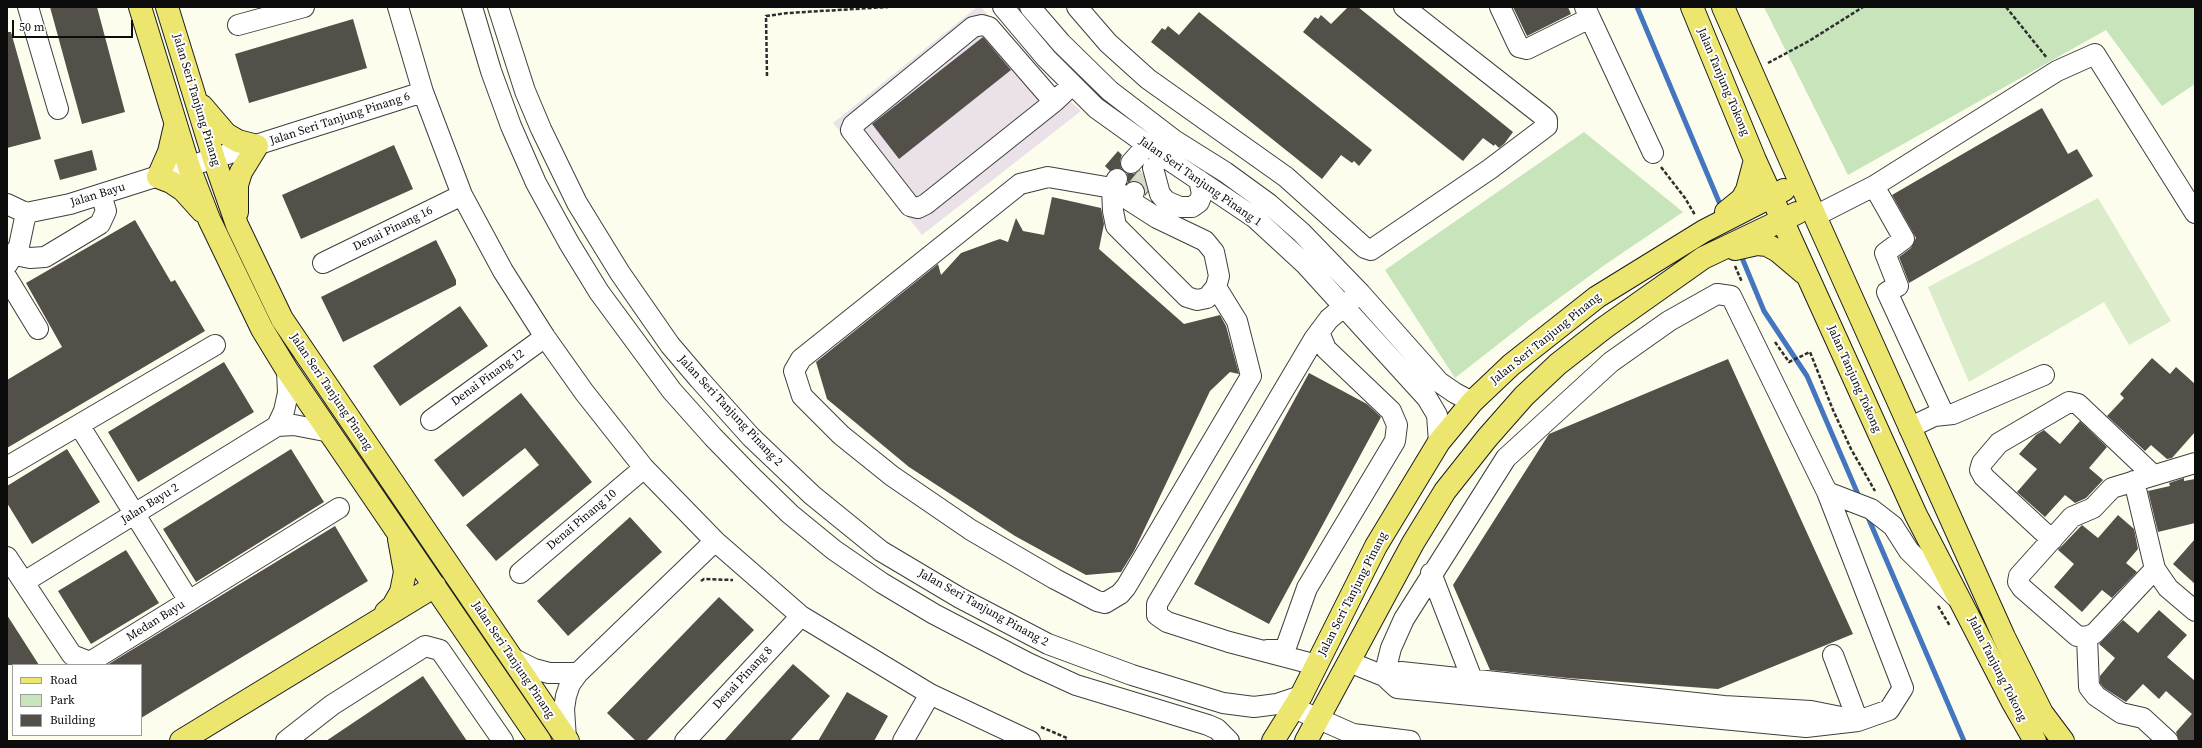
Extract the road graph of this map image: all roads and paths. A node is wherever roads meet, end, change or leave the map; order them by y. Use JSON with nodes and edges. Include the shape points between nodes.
{"nodes":[{"id":1,"x":28,"y":7,"type":"edge"},
{"id":2,"x":140,"y":7,"type":"edge"},
{"id":3,"x":167,"y":7,"type":"edge"},
{"id":4,"x":304,"y":7,"type":"edge"},
{"id":5,"x":398,"y":7,"type":"edge"},
{"id":6,"x":472,"y":7,"type":"edge"},
{"id":7,"x":498,"y":7,"type":"edge"},
{"id":8,"x":888,"y":7,"type":"edge"},
{"id":9,"x":1003,"y":7,"type":"edge"},
{"id":10,"x":1030,"y":7,"type":"edge"},
{"id":11,"x":1077,"y":7,"type":"edge"},
{"id":12,"x":1404,"y":7,"type":"edge"},
{"id":13,"x":1500,"y":7,"type":"edge"},
{"id":14,"x":1692,"y":7,"type":"edge"},
{"id":15,"x":1723,"y":7,"type":"edge"},
{"id":16,"x":1862,"y":7,"type":"edge"},
{"id":17,"x":2006,"y":7,"type":"edge"},
{"id":18,"x":1588,"y":12,"type":"edge"},
{"id":19,"x":238,"y":25,"type":"dead end"},
{"id":20,"x":2057,"y":71,"type":"junction"},
{"id":21,"x":1752,"y":72,"type":"junction"},
{"id":22,"x":767,"y":76,"type":"dead end"},
{"id":23,"x":1072,"y":85,"type":"junction"},
{"id":24,"x":423,"y":92,"type":"junction"},
{"id":25,"x":195,"y":96,"type":"junction"},
{"id":26,"x":1054,"y":102,"type":"junction"},
{"id":27,"x":58,"y":109,"type":"dead end"},
{"id":28,"x":175,"y":126,"type":"junction"},
{"id":29,"x":1174,"y":140,"type":"junction"},
{"id":30,"x":1147,"y":145,"type":"junction"},
{"id":31,"x":257,"y":146,"type":"junction"},
{"id":32,"x":1653,"y":153,"type":"joint"},
{"id":33,"x":214,"y":159,"type":"junction"},
{"id":34,"x":1755,"y":160,"type":"junction"},
{"id":35,"x":1131,"y":163,"type":"tunnel mouth"},
{"id":36,"x":189,"y":167,"type":"junction"},
{"id":37,"x":1155,"y":167,"type":"junction"},
{"id":38,"x":158,"y":177,"type":"junction"},
{"id":39,"x":1286,"y":177,"type":"junction"},
{"id":40,"x":1199,"y":180,"type":"junction"},
{"id":41,"x":1799,"y":182,"type":"junction"},
{"id":42,"x":1115,"y":183,"type":"junction"},
{"id":43,"x":1874,"y":186,"type":"junction"},
{"id":44,"x":101,"y":194,"type":"junction"},
{"id":45,"x":462,"y":195,"type":"junction"},
{"id":46,"x":1772,"y":196,"type":"junction"},
{"id":47,"x":1746,"y":203,"type":"junction"},
{"id":48,"x":7,"y":204,"type":"edge"},
{"id":49,"x":1269,"y":204,"type":"junction"},
{"id":50,"x":1812,"y":212,"type":"junction"},
{"id":51,"x":26,"y":213,"type":"junction"},
{"id":52,"x":2195,"y":213,"type":"edge"},
{"id":53,"x":209,"y":219,"type":"junction"},
{"id":54,"x":1783,"y":220,"type":"junction"},
{"id":55,"x":1708,"y":223,"type":"junction"},
{"id":56,"x":237,"y":225,"type":"junction"},
{"id":57,"x":1763,"y":237,"type":"junction"},
{"id":58,"x":11,"y":260,"type":"edge"},
{"id":59,"x":323,"y":263,"type":"dead end"},
{"id":60,"x":1808,"y":276,"type":"junction"},
{"id":61,"x":7,"y":278,"type":"edge"},
{"id":62,"x":1216,"y":287,"type":"junction"},
{"id":63,"x":1360,"y":293,"type":"junction"},
{"id":64,"x":1344,"y":306,"type":"junction"},
{"id":65,"x":38,"y":328,"type":"dead end"},
{"id":66,"x":545,"y":337,"type":"junction"},
{"id":67,"x":1318,"y":342,"type":"junction"},
{"id":68,"x":214,"y":345,"type":"dead end"},
{"id":69,"x":1810,"y":352,"type":"dead end"},
{"id":70,"x":1789,"y":362,"type":"dead end"},
{"id":71,"x":287,"y":370,"type":"junction"},
{"id":72,"x":2044,"y":375,"type":"dead end"},
{"id":73,"x":1472,"y":402,"type":"junction"},
{"id":74,"x":1944,"y":415,"type":"junction"},
{"id":75,"x":431,"y":420,"type":"dead end"},
{"id":76,"x":79,"y":425,"type":"junction"},
{"id":77,"x":277,"y":426,"type":"junction"},
{"id":78,"x":1909,"y":428,"type":"junction"},
{"id":79,"x":330,"y":432,"type":"junction"},
{"id":80,"x":1487,"y":438,"type":"junction"},
{"id":81,"x":1433,"y":451,"type":"junction"},
{"id":82,"x":1506,"y":458,"type":"junction"},
{"id":83,"x":2195,"y":463,"type":"edge"},
{"id":84,"x":7,"y":467,"type":"edge"},
{"id":85,"x":644,"y":468,"type":"junction"},
{"id":86,"x":2153,"y":475,"type":"junction"},
{"id":87,"x":2134,"y":481,"type":"junction"},
{"id":88,"x":1827,"y":492,"type":"junction"},
{"id":89,"x":339,"y":508,"type":"dead end"},
{"id":90,"x":135,"y":514,"type":"junction"},
{"id":91,"x":398,"y":532,"type":"junction"},
{"id":92,"x":2052,"y":540,"type":"junction"},
{"id":93,"x":715,"y":541,"type":"junction"},
{"id":94,"x":7,"y":556,"type":"edge"},
{"id":95,"x":2156,"y":568,"type":"junction"},
{"id":96,"x":520,"y":573,"type":"dead end"},
{"id":97,"x":1431,"y":573,"type":"junction"},
{"id":98,"x":736,"y":580,"type":"dead end"},
{"id":99,"x":24,"y":582,"type":"junction"},
{"id":100,"x":699,"y":584,"type":"dead end"},
{"id":101,"x":435,"y":586,"type":"junction"},
{"id":102,"x":189,"y":600,"type":"junction"},
{"id":103,"x":1963,"y":604,"type":"junction"},
{"id":104,"x":2195,"y":611,"type":"edge"},
{"id":105,"x":801,"y":616,"type":"junction"},
{"id":106,"x":371,"y":625,"type":"junction"},
{"id":107,"x":1294,"y":628,"type":"junction"},
{"id":108,"x":2086,"y":637,"type":"junction"},
{"id":109,"x":1267,"y":650,"type":"junction"},
{"id":110,"x":1833,"y":655,"type":"dead end"},
{"id":111,"x":512,"y":658,"type":"junction"},
{"id":112,"x":1318,"y":662,"type":"junction"},
{"id":113,"x":1349,"y":662,"type":"junction"},
{"id":114,"x":578,"y":673,"type":"junction"},
{"id":115,"x":1384,"y":676,"type":"junction"},
{"id":116,"x":1472,"y":679,"type":"junction"},
{"id":117,"x":930,"y":694,"type":"junction"},
{"id":118,"x":1297,"y":702,"type":"junction"},
{"id":119,"x":1318,"y":719,"type":"junction"},
{"id":120,"x":1858,"y":721,"type":"junction"},
{"id":121,"x":536,"y":740,"type":"edge"},
{"id":122,"x":567,"y":740,"type":"edge"},
{"id":123,"x":181,"y":741,"type":"edge"},
{"id":124,"x":286,"y":741,"type":"edge"},
{"id":125,"x":503,"y":741,"type":"edge"},
{"id":126,"x":685,"y":741,"type":"edge"},
{"id":127,"x":903,"y":741,"type":"edge"},
{"id":128,"x":1030,"y":741,"type":"edge"},
{"id":129,"x":1228,"y":741,"type":"edge"},
{"id":130,"x":1273,"y":741,"type":"edge"},
{"id":131,"x":1306,"y":741,"type":"edge"},
{"id":132,"x":1410,"y":741,"type":"edge"},
{"id":133,"x":2035,"y":741,"type":"edge"},
{"id":134,"x":2063,"y":741,"type":"edge"},
{"id":135,"x":2168,"y":741,"type":"edge"}],
"edges":[{"from":1,"to":27,"type":"street"},
{"from":2,"to":28,"type":"main road","name":"Jalan Seri Tanjung Pinang"},
{"from":3,"to":25,"type":"main road","name":"Jalan Seri Tanjung Pinang"},
{"from":4,"to":19,"type":"street"},
{"from":5,"to":24,"type":"street"},
{"from":6,"to":129,"type":"street","via":[[511,126],[536,183],[599,292],[672,390],[713,437],[790,514],[834,550],[882,583],[934,614],[1028,663],[1076,685],[1208,725],[1217,729]]},
{"from":7,"to":118,"type":"street","name":"Jalan Seri Tanjung Pinang 2","via":[[525,91],[541,128],[577,203],[620,273],[670,345],[698,379],[751,437],[812,495],[881,551],[960,598],[1048,644],[1132,675],[1223,703],[1254,707]]},
{"from":8,"to":22,"type":"path","via":[[766,16]]},
{"from":9,"to":23,"type":"street","name":"Jalan Seri Tanjung Pinang 1"},
{"from":10,"to":29,"type":"street","name":"Jalan Seri Tanjung Pinang 1","via":[[1061,43],[1110,91]]},
{"from":11,"to":39,"type":"street","via":[[1108,43],[1148,79]]},
{"from":12,"to":39,"type":"street","via":[[1543,116],[1547,126],[1490,169],[1371,250],[1365,248]]},
{"from":13,"to":18,"type":"street","via":[[1519,47],[1527,49]]},
{"from":14,"to":34,"type":"main road","name":"Jalan Tanjung Tokong"},
{"from":15,"to":21,"type":"main road","name":"Jalan Tanjung Tokong"},
{"from":16,"to":21,"type":"path","via":[[1809,41]]},
{"from":17,"to":20,"type":"path"},
{"from":18,"to":32,"type":"street"},
{"from":20,"to":43,"type":"street"},
{"from":20,"to":52,"type":"street","via":[[2095,54]]},
{"from":21,"to":41,"type":"main road","name":"Jalan Tanjung Tokong"},
{"from":23,"to":26,"type":"street"},
{"from":23,"to":30,"type":"street","name":"Jalan Seri Tanjung Pinang 1","via":[[1096,108]]},
{"from":24,"to":31,"type":"street","name":"Jalan Seri Tanjung Pinang 6"},
{"from":24,"to":45,"type":"street"},
{"from":25,"to":31,"type":"main road","via":[[226,134],[238,141]]},
{"from":25,"to":33,"type":"main road","name":"Jalan Seri Tanjung Pinang"},
{"from":26,"to":26,"type":"street","via":[[918,208],[910,206],[851,130],[853,125],[973,27],[982,25],[989,27]]},
{"from":28,"to":36,"type":"main road","name":"Jalan Seri Tanjung Pinang"},
{"from":28,"to":38,"type":"main road","via":[[169,152]]},
{"from":29,"to":37,"type":"street"},
{"from":29,"to":49,"type":"street","name":"Jalan Seri Tanjung Pinang 1"},
{"from":30,"to":35,"type":"street"},
{"from":30,"to":37,"type":"street","name":"Jalan Seri Tanjung Pinang 1"},
{"from":31,"to":33,"type":"street","name":"Jalan Seri Tanjung Pinang 6"},
{"from":31,"to":56,"type":"main road","via":[[241,172],[237,185]]},
{"from":32,"to":55,"type":"path","via":[[1664,172]]},
{"from":33,"to":36,"type":"street","name":"Jalan Bayu"},
{"from":33,"to":56,"type":"main road","name":"Jalan Seri Tanjung Pinang"},
{"from":34,"to":46,"type":"main road","name":"Jalan Tanjung Tokong"},
{"from":34,"to":47,"type":"main road"},
{"from":36,"to":38,"type":"street","name":"Jalan Bayu"},
{"from":36,"to":53,"type":"main road","name":"Jalan Seri Tanjung Pinang"},
{"from":37,"to":40,"type":"street","name":"Jalan Seri Tanjung Pinang 1"},
{"from":37,"to":40,"type":"street","via":[[1160,194],[1166,201],[1180,208],[1192,207],[1199,202],[1202,194]]},
{"from":38,"to":44,"type":"street","name":"Jalan Bayu"},
{"from":38,"to":53,"type":"main road","via":[[183,190]]},
{"from":39,"to":49,"type":"street"},
{"from":40,"to":64,"type":"street","name":"Jalan Seri Tanjung Pinang 1","via":[[1255,218],[1306,265]]},
{"from":41,"to":46,"type":"main road"},
{"from":41,"to":50,"type":"main road","name":"Jalan Tanjung Tokong"},
{"from":42,"to":62,"type":"street","via":[[1157,218],[1205,241],[1214,252],[1217,263],[1219,276]]},
{"from":42,"to":62,"type":"street","via":[[1113,211],[1116,226],[1187,297],[1196,300],[1207,298]]},
{"from":42,"to":62,"type":"street","via":[[1048,177],[1020,184],[800,358],[794,371],[802,396],[842,435],[892,476],[970,530],[1055,579],[1105,603],[1126,587],[1251,376],[1236,321]]},
{"from":43,"to":50,"type":"street"},
{"from":43,"to":74,"type":"street","via":[[1904,239],[1885,253],[1898,286],[1887,292]]},
{"from":44,"to":51,"type":"street","name":"Jalan Bayu"},
{"from":44,"to":58,"type":"street","via":[[106,211],[100,224],[45,257]]},
{"from":45,"to":59,"type":"street","name":"Denai Pinang 16"},
{"from":45,"to":66,"type":"street","via":[[503,271]]},
{"from":46,"to":47,"type":"main road"},
{"from":46,"to":54,"type":"main road","name":"Jalan Tanjung Tokong"},
{"from":47,"to":55,"type":"main road","name":"Jalan Seri Tanjung Pinang"},
{"from":48,"to":51,"type":"street"},
{"from":49,"to":63,"type":"street","name":"Jalan Seri Tanjung Pinang 1","via":[[1301,232]]},
{"from":50,"to":54,"type":"main road"},
{"from":50,"to":78,"type":"main road","name":"Jalan Tanjung Tokong"},
{"from":51,"to":58,"type":"street","via":[[19,246]]},
{"from":53,"to":71,"type":"main road","name":"Jalan Seri Tanjung Pinang","via":[[251,309]]},
{"from":54,"to":57,"type":"main road"},
{"from":54,"to":60,"type":"main road","name":"Jalan Tanjung Tokong"},
{"from":55,"to":73,"type":"main road","name":"Jalan Seri Tanjung Pinang","via":[[1597,297],[1511,364]]},
{"from":56,"to":111,"type":"main road","name":"Jalan Seri Tanjung Pinang","via":[[282,319]]},
{"from":57,"to":60,"type":"main road"},
{"from":57,"to":80,"type":"main road","via":[[1717,253],[1604,328],[1558,364],[1524,396]]},
{"from":60,"to":103,"type":"main road","name":"Jalan Tanjung Tokong","via":[[1916,515]]},
{"from":61,"to":65,"type":"street"},
{"from":63,"to":64,"type":"street"},
{"from":63,"to":73,"type":"street","name":"Jalan Seri Tanjung Pinang 1","via":[[1439,382]]},
{"from":64,"to":67,"type":"street"},
{"from":64,"to":81,"type":"street","name":"Jalan Seri Tanjung Pinang 1","via":[[1427,398],[1437,415]]},
{"from":66,"to":75,"type":"street","name":"Denai Pinang 12"},
{"from":66,"to":85,"type":"street","via":[[584,392]]},
{"from":67,"to":107,"type":"street","via":[[1391,411],[1397,425],[1395,441],[1307,588]]},
{"from":67,"to":109,"type":"street","via":[[1158,604],[1157,615],[1167,622],[1229,642]]},
{"from":68,"to":76,"type":"street"},
{"from":69,"to":70,"type":"path"},
{"from":71,"to":77,"type":"street","via":[[288,393]]},
{"from":71,"to":79,"type":"main road","name":"Jalan Seri Tanjung Pinang"},
{"from":72,"to":74,"type":"street","via":[[1953,414]]},
{"from":73,"to":81,"type":"main road","name":"Jalan Seri Tanjung Pinang"},
{"from":74,"to":78,"type":"street","via":[[1934,416]]},
{"from":76,"to":84,"type":"street"},
{"from":76,"to":90,"type":"street"},
{"from":77,"to":79,"type":"street","via":[[308,427]]},
{"from":77,"to":90,"type":"street","name":"Jalan Bayu 2"},
{"from":78,"to":134,"type":"main road","name":"Jalan Tanjung Tokong","via":[[2028,688],[2042,713]]},
{"from":79,"to":91,"type":"main road","name":"Jalan Seri Tanjung Pinang"},
{"from":80,"to":81,"type":"main road","via":[[1478,433],[1468,432]]},
{"from":80,"to":82,"type":"street"},
{"from":80,"to":113,"type":"main road","via":[[1445,491],[1417,536]]},
{"from":81,"to":112,"type":"main road","name":"Jalan Seri Tanjung Pinang","via":[[1376,546]]},
{"from":82,"to":88,"type":"street","via":[[1611,362],[1669,321],[1717,294],[1731,296]]},
{"from":82,"to":97,"type":"street"},
{"from":83,"to":86,"type":"street"},
{"from":85,"to":93,"type":"street"},
{"from":85,"to":96,"type":"street","name":"Denai Pinang 10"},
{"from":86,"to":87,"type":"street"},
{"from":86,"to":92,"type":"street","via":[[2078,404],[2069,402],[1999,443],[1982,463],[1980,470],[1984,477]]},
{"from":87,"to":92,"type":"street","via":[[2112,488],[2093,508],[2072,517]]},
{"from":87,"to":95,"type":"street"},
{"from":88,"to":103,"type":"street","via":[[1871,509],[1893,526],[1909,551]]},
{"from":88,"to":120,"type":"street","via":[[1903,688],[1889,710]]},
{"from":89,"to":102,"type":"street","name":"Medan Bayu"},
{"from":90,"to":99,"type":"street","name":"Jalan Bayu 2"},
{"from":90,"to":102,"type":"street"},
{"from":91,"to":101,"type":"main road","name":"Jalan Seri Tanjung Pinang"},
{"from":91,"to":106,"type":"main road","via":[[405,572],[401,592],[393,606]]},
{"from":92,"to":108,"type":"street","via":[[2019,576],[2018,582],[2077,636]]},
{"from":93,"to":105,"type":"street"},
{"from":93,"to":114,"type":"street"},
{"from":94,"to":99,"type":"street","name":"Medan Bayu"},
{"from":95,"to":104,"type":"street","via":[[2168,588]]},
{"from":95,"to":108,"type":"street","via":[[2096,633]]},
{"from":97,"to":115,"type":"street","via":[[1391,648]]},
{"from":97,"to":116,"type":"street"},
{"from":98,"to":100,"type":"path","via":[[704,579]]},
{"from":99,"to":102,"type":"street","name":"Medan Bayu","via":[[72,655],[90,662]]},
{"from":101,"to":106,"type":"main road"},
{"from":101,"to":121,"type":"main road","name":"Jalan Seri Tanjung Pinang"},
{"from":103,"to":133,"type":"main road","name":"Jalan Tanjung Tokong"},
{"from":105,"to":117,"type":"street"},
{"from":105,"to":126,"type":"street","name":"Denai Pinang 8"},
{"from":106,"to":123,"type":"main road"},
{"from":107,"to":109,"type":"street","via":[[1283,650]]},
{"from":107,"to":112,"type":"street","via":[[1289,649],[1292,654]]},
{"from":108,"to":135,"type":"street","via":[[2089,687],[2096,696],[2122,714],[2142,718]]},
{"from":109,"to":112,"type":"street","via":[[1309,663]]},
{"from":110,"to":120,"type":"street"},
{"from":111,"to":114,"type":"street","via":[[534,669],[550,673]]},
{"from":111,"to":122,"type":"main road","name":"Jalan Seri Tanjung Pinang"},
{"from":112,"to":118,"type":"main road","name":"Jalan Seri Tanjung Pinang"},
{"from":113,"to":115,"type":"street"},
{"from":113,"to":119,"type":"main road"},
{"from":114,"to":122,"type":"street","via":[[570,684],[566,696],[564,709]]},
{"from":115,"to":116,"type":"street","via":[[1401,672]]},
{"from":115,"to":120,"type":"street","via":[[1398,688],[1806,727]]},
{"from":116,"to":120,"type":"street","via":[[1724,706],[1811,711]]},
{"from":117,"to":127,"type":"street"},
{"from":117,"to":128,"type":"street"},
{"from":118,"to":119,"type":"street"},
{"from":118,"to":130,"type":"main road","name":"Jalan Seri Tanjung Pinang"},
{"from":119,"to":131,"type":"main road"},
{"from":119,"to":132,"type":"street","via":[[1353,734]]},
{"from":124,"to":125,"type":"street","via":[[332,705],[425,646],[440,650]]}]}
